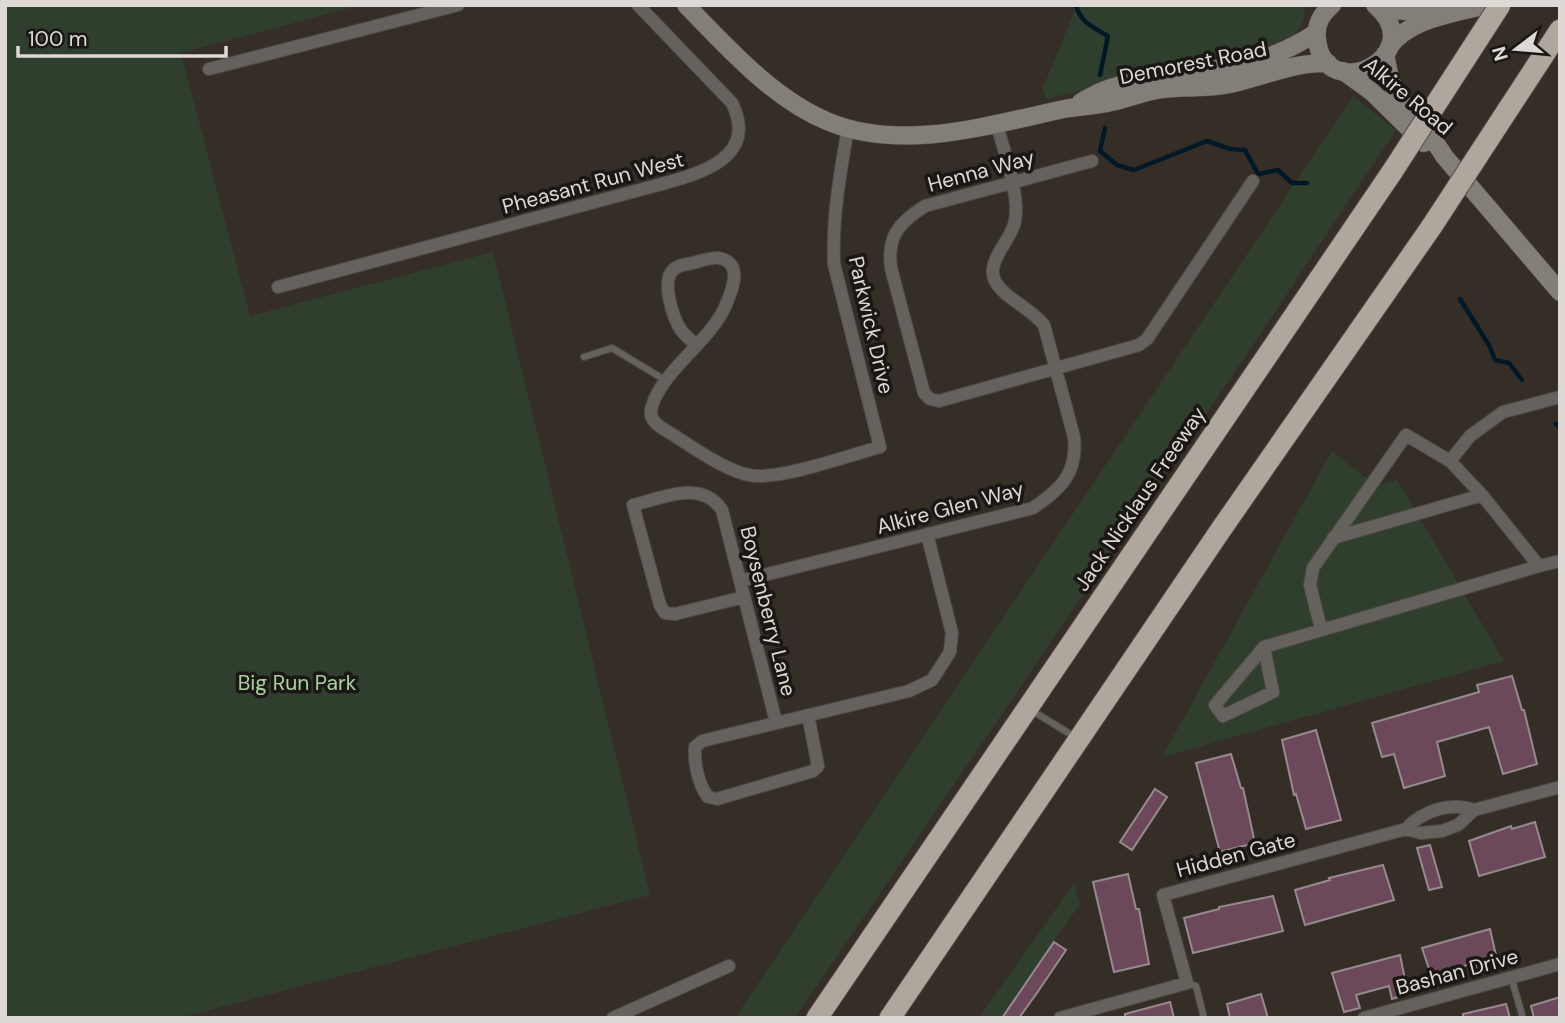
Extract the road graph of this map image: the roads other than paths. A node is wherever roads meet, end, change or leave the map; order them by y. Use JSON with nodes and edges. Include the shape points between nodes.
{"nodes":[{"id":1,"x":458,"y":5,"type":"edge"},
{"id":2,"x":638,"y":5,"type":"edge"},
{"id":3,"x":686,"y":5,"type":"edge"},
{"id":4,"x":1332,"y":5,"type":"edge"},
{"id":5,"x":1436,"y":5,"type":"edge"},
{"id":6,"x":1486,"y":5,"type":"edge"},
{"id":7,"x":1500,"y":5,"type":"edge"},
{"id":8,"x":1377,"y":7,"type":"edge"},
{"id":9,"x":1318,"y":19,"type":"edge"},
{"id":10,"x":1557,"y":34,"type":"edge"},
{"id":11,"x":1387,"y":51,"type":"junction"},
{"id":12,"x":1335,"y":67,"type":"junction"},
{"id":13,"x":209,"y":69,"type":"dead end"},
{"id":14,"x":1066,"y":109,"type":"junction"},
{"id":15,"x":998,"y":125,"type":"junction"},
{"id":16,"x":848,"y":128,"type":"junction"},
{"id":17,"x":1444,"y":156,"type":"junction"},
{"id":18,"x":1092,"y":161,"type":"dead end"},
{"id":19,"x":1253,"y":181,"type":"dead end"},
{"id":20,"x":1011,"y":183,"type":"junction"},
{"id":21,"x":278,"y":287,"type":"dead end"},
{"id":22,"x":1560,"y":292,"type":"edge"},
{"id":23,"x":696,"y":345,"type":"junction"},
{"id":24,"x":584,"y":357,"type":"dead end"},
{"id":25,"x":1057,"y":369,"type":"junction"},
{"id":26,"x":667,"y":381,"type":"junction"},
{"id":27,"x":1560,"y":397,"type":"edge"},
{"id":28,"x":1450,"y":461,"type":"junction"},
{"id":29,"x":1482,"y":495,"type":"junction"},
{"id":30,"x":927,"y":534,"type":"junction"},
{"id":31,"x":1333,"y":538,"type":"junction"},
{"id":32,"x":1560,"y":561,"type":"edge"},
{"id":33,"x":1539,"y":566,"type":"junction"},
{"id":34,"x":740,"y":580,"type":"junction"},
{"id":35,"x":744,"y":597,"type":"junction"},
{"id":36,"x":1321,"y":629,"type":"junction"},
{"id":37,"x":1264,"y":648,"type":"junction"},
{"id":38,"x":1028,"y":708,"type":"junction"},
{"id":39,"x":808,"y":715,"type":"junction"},
{"id":40,"x":776,"y":722,"type":"junction"},
{"id":41,"x":1080,"y":740,"type":"junction"},
{"id":42,"x":1560,"y":787,"type":"edge"},
{"id":43,"x":1474,"y":810,"type":"junction"},
{"id":44,"x":1406,"y":829,"type":"junction"},
{"id":45,"x":1560,"y":964,"type":"edge"},
{"id":46,"x":729,"y":966,"type":"dead end"},
{"id":47,"x":1511,"y":977,"type":"junction"},
{"id":48,"x":1187,"y":983,"type":"junction"},
{"id":49,"x":1382,"y":1015,"type":"edge"},
{"id":50,"x":613,"y":1018,"type":"edge"},
{"id":51,"x":817,"y":1018,"type":"edge"},
{"id":52,"x":890,"y":1018,"type":"edge"},
{"id":53,"x":1060,"y":1018,"type":"edge"},
{"id":54,"x":1204,"y":1018,"type":"edge"},
{"id":55,"x":1364,"y":1018,"type":"edge"},
{"id":56,"x":1522,"y":1018,"type":"edge"}],
"edges":[{"from":1,"to":13,"type":"street"},
{"from":2,"to":21,"type":"street","name":"Pheasant Run West","via":[[732,103],[738,118],[736,137],[719,164],[646,189]]},
{"from":3,"to":16,"type":"street","name":"Demorest Road","via":[[781,93],[828,122]]},
{"from":4,"to":9,"type":"street"},
{"from":5,"to":8,"type":"street","via":[[1405,11]]},
{"from":6,"to":11,"type":"street","via":[[1415,26]]},
{"from":7,"to":38,"type":"highway","name":"Jack Nicklaus Freeway","bridge":true},
{"from":8,"to":11,"type":"street","name":"Alkire Road","via":[[1389,25]]},
{"from":9,"to":12,"type":"street","via":[[1319,48]]},
{"from":9,"to":14,"type":"street","name":"Demorest Road","via":[[1284,52],[1266,59],[1108,88]]},
{"from":10,"to":41,"type":"highway","bridge":true,"via":[[1432,226]]},
{"from":11,"to":12,"type":"street","name":"Demorest Road","via":[[1366,71]]},
{"from":11,"to":17,"type":"street","name":"Alkire Road","via":[[1396,92]]},
{"from":12,"to":14,"type":"street","name":"Demorest Road","via":[[1301,64],[1225,85],[1157,90]]},
{"from":12,"to":17,"type":"street","name":"Alkire Road"},
{"from":14,"to":15,"type":"street","name":"Demorest Road"},
{"from":15,"to":16,"type":"street","name":"Demorest Road","via":[[922,134]]},
{"from":15,"to":20,"type":"street","name":"Alkire Glen Way"},
{"from":16,"to":26,"type":"street","name":"Parkwick Drive","via":[[835,201],[834,264],[880,447],[754,476],[718,463],[659,427],[651,410]]},
{"from":17,"to":22,"type":"street","name":"Alkire Road"},
{"from":18,"to":20,"type":"street","name":"Henna Way"},
{"from":19,"to":25,"type":"street","via":[[1147,339]]},
{"from":20,"to":25,"type":"street","name":"Alkire Glen Way","via":[[1015,222],[994,264],[995,281],[1044,324]]},
{"from":20,"to":25,"type":"street","name":"Henna Way","via":[[925,206],[903,223],[889,250],[891,268],[924,393],[930,399],[939,401]]},
{"from":23,"to":23,"type":"street","via":[[681,331],[668,279],[681,266],[719,258],[735,272],[735,283],[723,312]]},
{"from":23,"to":26,"type":"street"},
{"from":24,"to":26,"type":"lane","via":[[611,348]]},
{"from":25,"to":30,"type":"street","name":"Alkire Glen Way","via":[[1076,453],[1064,483],[1033,508]]},
{"from":27,"to":28,"type":"street","via":[[1503,412],[1469,436]]},
{"from":28,"to":29,"type":"street"},
{"from":28,"to":31,"type":"street","via":[[1406,435]]},
{"from":29,"to":31,"type":"street"},
{"from":29,"to":33,"type":"street"},
{"from":30,"to":34,"type":"street","name":"Alkire Glen Way"},
{"from":30,"to":39,"type":"street","via":[[953,633],[943,666],[932,680],[909,691]]},
{"from":31,"to":36,"type":"street","via":[[1313,568],[1310,585]]},
{"from":32,"to":33,"type":"street"},
{"from":33,"to":36,"type":"street"},
{"from":34,"to":35,"type":"street","name":"Boysenberry Lane"},
{"from":34,"to":35,"type":"street","name":"Boysenberry Lane","via":[[716,501],[688,491],[633,505],[665,613]]},
{"from":35,"to":40,"type":"street","name":"Boysenberry Lane"},
{"from":36,"to":37,"type":"street"},
{"from":37,"to":37,"type":"street","via":[[1273,692],[1223,716],[1215,705]]},
{"from":38,"to":41,"type":"lane"},
{"from":38,"to":51,"type":"highway","name":"Jack Nicklaus Freeway"},
{"from":39,"to":40,"type":"street"},
{"from":39,"to":40,"type":"street","via":[[818,755],[813,771],[717,799],[708,797],[694,758],[695,747],[702,741]]},
{"from":41,"to":52,"type":"highway"},
{"from":42,"to":43,"type":"street","name":"Hidden Gate"},
{"from":43,"to":44,"type":"street","name":"Hidden Gate","via":[[1458,806],[1437,810]]},
{"from":43,"to":44,"type":"street","name":"Hidden Gate","via":[[1458,825],[1442,831]]},
{"from":44,"to":48,"type":"street","name":"Hidden Gate","via":[[1163,895]]},
{"from":45,"to":47,"type":"street","name":"Bashan Drive"},
{"from":46,"to":50,"type":"street"},
{"from":47,"to":49,"type":"street","name":"Bashan Drive"},
{"from":47,"to":56,"type":"lane"},
{"from":48,"to":53,"type":"street"},
{"from":48,"to":54,"type":"lane","via":[[1196,986]]},
{"from":49,"to":55,"type":"street","name":"Bashan Drive"}]}
